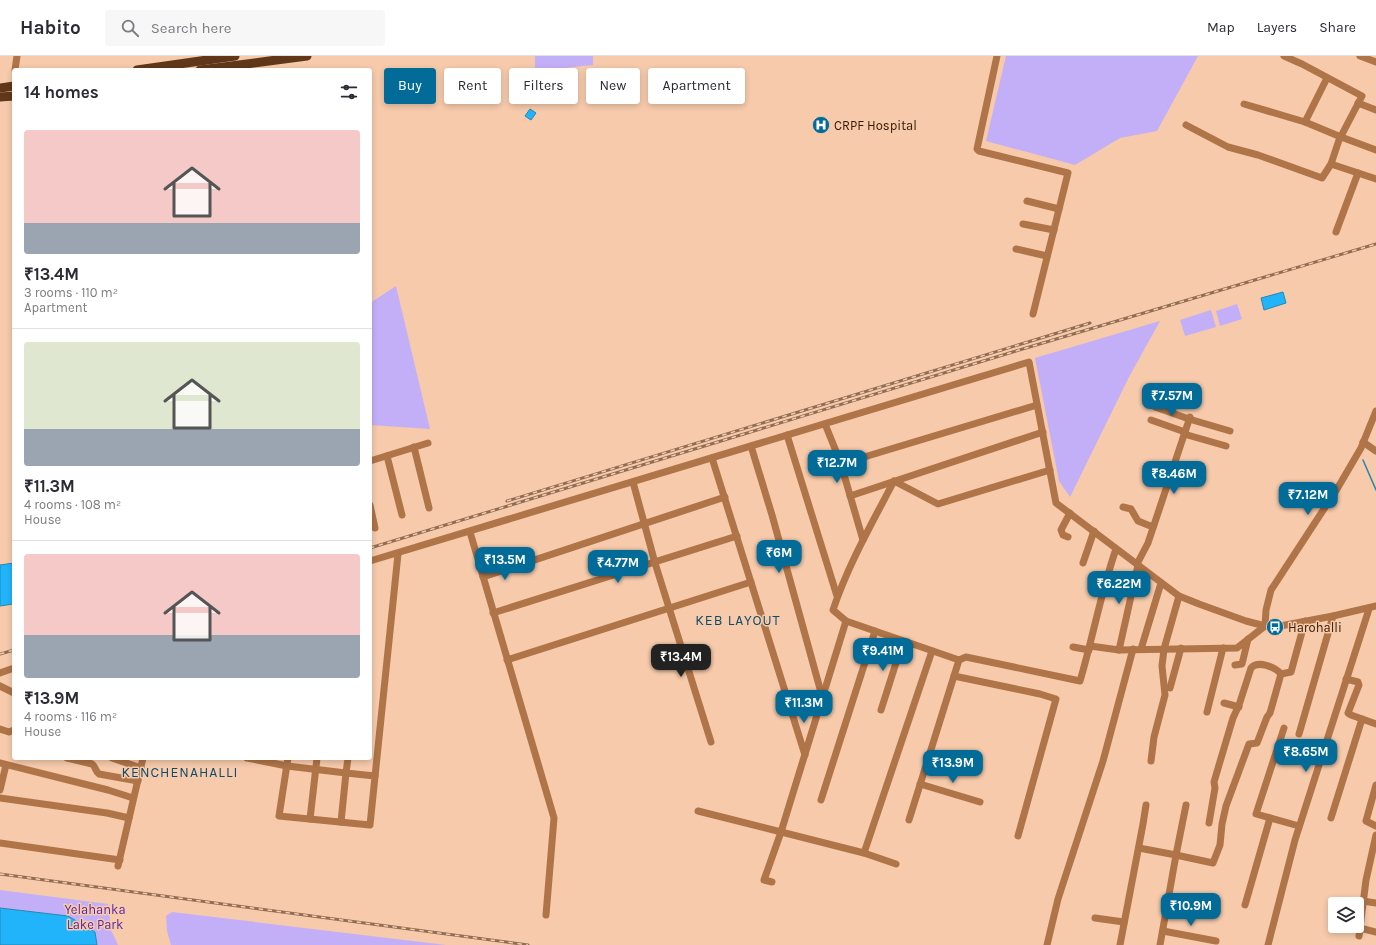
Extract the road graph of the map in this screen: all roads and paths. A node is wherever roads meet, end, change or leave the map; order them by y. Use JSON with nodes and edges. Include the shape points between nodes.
{"nodes":[{"id":1,"x":17,"y":56,"type":"edge"},
{"id":2,"x":235,"y":56,"type":"edge"},
{"id":3,"x":307,"y":56,"type":"edge"},
{"id":4,"x":997,"y":56,"type":"edge"},
{"id":5,"x":1284,"y":56,"type":"edge"},
{"id":6,"x":1360,"y":56,"type":"edge"},
{"id":7,"x":1376,"y":62,"type":"edge"},
{"id":8,"x":15,"y":68,"type":"edge"},
{"id":9,"x":156,"y":68,"type":"edge"},
{"id":10,"x":215,"y":68,"type":"edge"},
{"id":11,"x":1328,"y":78,"type":"junction"},
{"id":12,"x":12,"y":87,"type":"edge"},
{"id":13,"x":0,"y":88,"type":"edge"},
{"id":14,"x":12,"y":88,"type":"edge"},
{"id":15,"x":0,"y":97,"type":"edge"},
{"id":16,"x":1358,"y":103,"type":"junction"},
{"id":17,"x":1244,"y":104,"type":"dead end"},
{"id":18,"x":1376,"y":110,"type":"edge"},
{"id":19,"x":1305,"y":122,"type":"junction"},
{"id":20,"x":1186,"y":125,"type":"dead end"},
{"id":21,"x":1341,"y":137,"type":"junction"},
{"id":22,"x":1376,"y":150,"type":"edge"},
{"id":23,"x":1331,"y":164,"type":"junction"},
{"id":24,"x":1358,"y":173,"type":"junction"},
{"id":25,"x":1376,"y":179,"type":"edge"},
{"id":26,"x":1027,"y":201,"type":"dead end"},
{"id":27,"x":1059,"y":209,"type":"junction"},
{"id":28,"x":1023,"y":224,"type":"dead end"},
{"id":29,"x":1054,"y":230,"type":"junction"},
{"id":30,"x":1336,"y":232,"type":"dead end"},
{"id":31,"x":1016,"y":249,"type":"dead end"},
{"id":32,"x":1047,"y":256,"type":"junction"},
{"id":33,"x":1033,"y":314,"type":"dead end"},
{"id":34,"x":1037,"y":405,"type":"junction"},
{"id":35,"x":1155,"y":407,"type":"dead end"},
{"id":36,"x":1376,"y":411,"type":"edge"},
{"id":37,"x":1190,"y":418,"type":"junction"},
{"id":38,"x":1151,"y":420,"type":"dead end"},
{"id":39,"x":825,"y":424,"type":"junction"},
{"id":40,"x":1230,"y":431,"type":"dead end"},
{"id":41,"x":1043,"y":432,"type":"junction"},
{"id":42,"x":1185,"y":433,"type":"junction"},
{"id":43,"x":787,"y":435,"type":"junction"},
{"id":44,"x":1363,"y":442,"type":"junction"},
{"id":45,"x":428,"y":443,"type":"dead end"},
{"id":46,"x":751,"y":446,"type":"junction"},
{"id":47,"x":1226,"y":446,"type":"dead end"},
{"id":48,"x":414,"y":447,"type":"junction"},
{"id":49,"x":1376,"y":451,"type":"edge"},
{"id":50,"x":387,"y":456,"type":"junction"},
{"id":51,"x":712,"y":458,"type":"junction"},
{"id":52,"x":372,"y":461,"type":"edge"},
{"id":53,"x":841,"y":464,"type":"junction"},
{"id":54,"x":1050,"y":470,"type":"junction"},
{"id":55,"x":894,"y":481,"type":"junction"},
{"id":56,"x":633,"y":482,"type":"junction"},
{"id":57,"x":850,"y":496,"type":"junction"},
{"id":58,"x":725,"y":497,"type":"junction"},
{"id":59,"x":1123,"y":507,"type":"dead end"},
{"id":60,"x":429,"y":508,"type":"dead end"},
{"id":61,"x":1070,"y":513,"type":"junction"},
{"id":62,"x":372,"y":514,"type":"edge"},
{"id":63,"x":402,"y":515,"type":"dead end"},
{"id":64,"x":644,"y":524,"type":"junction"},
{"id":65,"x":1153,"y":527,"type":"junction"},
{"id":66,"x":375,"y":528,"type":"dead end"},
{"id":67,"x":1094,"y":531,"type":"junction"},
{"id":68,"x":470,"y":532,"type":"junction"},
{"id":69,"x":737,"y":536,"type":"junction"},
{"id":70,"x":1068,"y":537,"type":"dead end"},
{"id":71,"x":863,"y":540,"type":"junction"},
{"id":72,"x":1116,"y":549,"type":"junction"},
{"id":73,"x":398,"y":554,"type":"junction"},
{"id":74,"x":372,"y":563,"type":"edge"},
{"id":75,"x":654,"y":563,"type":"junction"},
{"id":76,"x":1083,"y":563,"type":"dead end"},
{"id":77,"x":1137,"y":564,"type":"junction"},
{"id":78,"x":483,"y":577,"type":"junction"},
{"id":79,"x":751,"y":582,"type":"junction"},
{"id":80,"x":1162,"y":583,"type":"junction"},
{"id":81,"x":838,"y":596,"type":"junction"},
{"id":82,"x":1179,"y":596,"type":"junction"},
{"id":83,"x":1372,"y":608,"type":"edge"},
{"id":84,"x":670,"y":609,"type":"junction"},
{"id":85,"x":494,"y":613,"type":"junction"},
{"id":86,"x":1333,"y":616,"type":"junction"},
{"id":87,"x":846,"y":621,"type":"junction"},
{"id":88,"x":1305,"y":621,"type":"junction"},
{"id":89,"x":1265,"y":626,"type":"junction"},
{"id":90,"x":875,"y":631,"type":"junction"},
{"id":91,"x":1248,"y":639,"type":"junction"},
{"id":92,"x":903,"y":641,"type":"junction"},
{"id":93,"x":1073,"y":648,"type":"dead end"},
{"id":94,"x":1090,"y":648,"type":"junction"},
{"id":95,"x":1181,"y":648,"type":"junction"},
{"id":96,"x":1223,"y":648,"type":"junction"},
{"id":97,"x":1141,"y":649,"type":"junction"},
{"id":98,"x":1164,"y":649,"type":"junction"},
{"id":99,"x":932,"y":650,"type":"junction"},
{"id":100,"x":1119,"y":650,"type":"junction"},
{"id":101,"x":1133,"y":650,"type":"junction"},
{"id":102,"x":508,"y":660,"type":"junction"},
{"id":103,"x":959,"y":660,"type":"junction"},
{"id":104,"x":1235,"y":665,"type":"dead end"},
{"id":105,"x":12,"y":669,"type":"edge"},
{"id":106,"x":0,"y":673,"type":"edge"},
{"id":107,"x":1280,"y":674,"type":"junction"},
{"id":108,"x":954,"y":676,"type":"junction"},
{"id":109,"x":1346,"y":679,"type":"junction"},
{"id":110,"x":0,"y":686,"type":"edge"},
{"id":111,"x":1170,"y":688,"type":"dead end"},
{"id":112,"x":12,"y":692,"type":"edge"},
{"id":113,"x":823,"y":697,"type":"junction"},
{"id":114,"x":1224,"y":703,"type":"dead end"},
{"id":115,"x":1239,"y":707,"type":"junction"},
{"id":116,"x":881,"y":710,"type":"dead end"},
{"id":117,"x":1207,"y":712,"type":"dead end"},
{"id":118,"x":1362,"y":719,"type":"junction"},
{"id":119,"x":1376,"y":724,"type":"edge"},
{"id":120,"x":1284,"y":728,"type":"dead end"},
{"id":121,"x":0,"y":729,"type":"edge"},
{"id":122,"x":12,"y":731,"type":"edge"},
{"id":123,"x":1299,"y":734,"type":"dead end"},
{"id":124,"x":711,"y":742,"type":"dead end"},
{"id":125,"x":805,"y":755,"type":"junction"},
{"id":126,"x":75,"y":760,"type":"edge"},
{"id":127,"x":118,"y":760,"type":"edge"},
{"id":128,"x":143,"y":760,"type":"edge"},
{"id":129,"x":261,"y":760,"type":"edge"},
{"id":130,"x":318,"y":760,"type":"edge"},
{"id":131,"x":348,"y":760,"type":"edge"},
{"id":132,"x":1151,"y":760,"type":"dead end"},
{"id":133,"x":287,"y":762,"type":"edge"},
{"id":134,"x":3,"y":764,"type":"edge"},
{"id":135,"x":141,"y":768,"type":"junction"},
{"id":136,"x":316,"y":770,"type":"junction"},
{"id":137,"x":346,"y":773,"type":"junction"},
{"id":138,"x":375,"y":776,"type":"junction"},
{"id":139,"x":138,"y":780,"type":"junction"},
{"id":140,"x":920,"y":784,"type":"junction"},
{"id":141,"x":1376,"y":785,"type":"edge"},
{"id":142,"x":0,"y":790,"type":"edge"},
{"id":143,"x":0,"y":798,"type":"edge"},
{"id":144,"x":133,"y":798,"type":"junction"},
{"id":145,"x":821,"y":800,"type":"dead end"},
{"id":146,"x":980,"y":802,"type":"dead end"},
{"id":147,"x":1146,"y":805,"type":"dead end"},
{"id":148,"x":1186,"y":805,"type":"dead end"},
{"id":149,"x":698,"y":811,"type":"dead end"},
{"id":150,"x":129,"y":818,"type":"junction"},
{"id":151,"x":1270,"y":818,"type":"junction"},
{"id":152,"x":1332,"y":818,"type":"dead end"},
{"id":153,"x":310,"y":819,"type":"junction"},
{"id":154,"x":909,"y":820,"type":"dead end"},
{"id":155,"x":342,"y":822,"type":"junction"},
{"id":156,"x":1210,"y":823,"type":"dead end"},
{"id":157,"x":1299,"y":826,"type":"junction"},
{"id":158,"x":1376,"y":826,"type":"edge"},
{"id":159,"x":781,"y":832,"type":"junction"},
{"id":160,"x":1018,"y":836,"type":"dead end"},
{"id":161,"x":1376,"y":840,"type":"edge"},
{"id":162,"x":0,"y":843,"type":"edge"},
{"id":163,"x":1139,"y":848,"type":"junction"},
{"id":164,"x":864,"y":853,"type":"junction"},
{"id":165,"x":1176,"y":855,"type":"junction"},
{"id":166,"x":896,"y":864,"type":"dead end"},
{"id":167,"x":1368,"y":873,"type":"junction"},
{"id":168,"x":1376,"y":874,"type":"edge"},
{"id":169,"x":772,"y":882,"type":"dead end"},
{"id":170,"x":1364,"y":897,"type":"edge"},
{"id":171,"x":1364,"y":900,"type":"edge"},
{"id":172,"x":1376,"y":903,"type":"edge"},
{"id":173,"x":1245,"y":905,"type":"dead end"},
{"id":174,"x":546,"y":915,"type":"dead end"},
{"id":175,"x":1095,"y":918,"type":"dead end"},
{"id":176,"x":1124,"y":922,"type":"junction"},
{"id":177,"x":1364,"y":929,"type":"edge"},
{"id":178,"x":1163,"y":931,"type":"junction"},
{"id":179,"x":1376,"y":932,"type":"edge"},
{"id":180,"x":1359,"y":933,"type":"edge"},
{"id":181,"x":1359,"y":936,"type":"dead end"},
{"id":182,"x":1216,"y":941,"type":"dead end"},
{"id":183,"x":1047,"y":945,"type":"edge"},
{"id":184,"x":1120,"y":945,"type":"edge"},
{"id":185,"x":1160,"y":945,"type":"edge"},
{"id":186,"x":1268,"y":945,"type":"edge"}],
"edges":[{"from":1,"to":8,"type":"street"},
{"from":2,"to":9,"type":"main road"},
{"from":3,"to":10,"type":"main road"},
{"from":4,"to":27,"type":"street","via":[[977,149],[1068,173]]},
{"from":5,"to":11,"type":"street"},
{"from":6,"to":7,"type":"street"},
{"from":11,"to":16,"type":"street","via":[[1362,96]]},
{"from":11,"to":19,"type":"street"},
{"from":12,"to":13,"type":"main road"},
{"from":14,"to":15,"type":"main road"},
{"from":16,"to":18,"type":"street"},
{"from":16,"to":21,"type":"street"},
{"from":17,"to":19,"type":"street"},
{"from":19,"to":21,"type":"street"},
{"from":20,"to":23,"type":"street","via":[[1228,147],[1258,155],[1318,178],[1322,178]]},
{"from":21,"to":22,"type":"street"},
{"from":21,"to":23,"type":"street"},
{"from":23,"to":24,"type":"street"},
{"from":24,"to":25,"type":"street"},
{"from":24,"to":30,"type":"street"},
{"from":26,"to":27,"type":"street"},
{"from":27,"to":29,"type":"street"},
{"from":28,"to":29,"type":"street"},
{"from":29,"to":32,"type":"street"},
{"from":31,"to":32,"type":"street"},
{"from":32,"to":33,"type":"street"},
{"from":34,"to":39,"type":"street","via":[[1029,362]]},
{"from":34,"to":41,"type":"street"},
{"from":34,"to":53,"type":"street"},
{"from":35,"to":37,"type":"street"},
{"from":36,"to":44,"type":"street"},
{"from":37,"to":40,"type":"street"},
{"from":37,"to":42,"type":"street"},
{"from":38,"to":42,"type":"street"},
{"from":39,"to":43,"type":"street"},
{"from":39,"to":53,"type":"street"},
{"from":41,"to":54,"type":"street"},
{"from":41,"to":55,"type":"street"},
{"from":42,"to":47,"type":"street"},
{"from":42,"to":65,"type":"street"},
{"from":43,"to":46,"type":"street"},
{"from":43,"to":81,"type":"street"},
{"from":44,"to":49,"type":"street"},
{"from":44,"to":89,"type":"street","via":[[1338,488],[1271,590]]},
{"from":45,"to":48,"type":"street"},
{"from":46,"to":51,"type":"street"},
{"from":46,"to":113,"type":"street"},
{"from":48,"to":50,"type":"street"},
{"from":48,"to":60,"type":"street"},
{"from":50,"to":52,"type":"street"},
{"from":50,"to":63,"type":"street"},
{"from":51,"to":56,"type":"street"},
{"from":51,"to":58,"type":"street"},
{"from":53,"to":57,"type":"street"},
{"from":54,"to":55,"type":"street","via":[[938,504]]},
{"from":54,"to":61,"type":"street","via":[[1056,503]]},
{"from":55,"to":57,"type":"street"},
{"from":55,"to":71,"type":"street"},
{"from":56,"to":64,"type":"street"},
{"from":56,"to":68,"type":"street"},
{"from":57,"to":71,"type":"street"},
{"from":58,"to":64,"type":"street"},
{"from":58,"to":69,"type":"street"},
{"from":59,"to":65,"type":"street","via":[[1131,509],[1138,521]]},
{"from":61,"to":67,"type":"street"},
{"from":61,"to":70,"type":"street","via":[[1061,530]]},
{"from":62,"to":66,"type":"street"},
{"from":64,"to":75,"type":"street"},
{"from":64,"to":78,"type":"street"},
{"from":65,"to":77,"type":"street"},
{"from":67,"to":72,"type":"street"},
{"from":67,"to":76,"type":"street"},
{"from":68,"to":73,"type":"street"},
{"from":68,"to":78,"type":"street"},
{"from":69,"to":75,"type":"street"},
{"from":69,"to":79,"type":"street"},
{"from":71,"to":81,"type":"street"},
{"from":72,"to":77,"type":"street"},
{"from":72,"to":94,"type":"street","via":[[1106,577]]},
{"from":73,"to":74,"type":"street"},
{"from":73,"to":138,"type":"street"},
{"from":75,"to":84,"type":"street"},
{"from":75,"to":85,"type":"street"},
{"from":77,"to":80,"type":"street"},
{"from":77,"to":100,"type":"street"},
{"from":78,"to":85,"type":"street"},
{"from":79,"to":84,"type":"street"},
{"from":79,"to":125,"type":"street"},
{"from":80,"to":82,"type":"street"},
{"from":80,"to":97,"type":"street"},
{"from":81,"to":87,"type":"street","via":[[833,610]]},
{"from":82,"to":89,"type":"street"},
{"from":82,"to":98,"type":"street"},
{"from":83,"to":86,"type":"street"},
{"from":83,"to":109,"type":"street"},
{"from":84,"to":102,"type":"street"},
{"from":84,"to":124,"type":"street"},
{"from":85,"to":102,"type":"street"},
{"from":86,"to":88,"type":"street"},
{"from":86,"to":123,"type":"street"},
{"from":87,"to":90,"type":"street"},
{"from":87,"to":113,"type":"street"},
{"from":88,"to":89,"type":"street","via":[[1275,627]]},
{"from":88,"to":107,"type":"street","via":[[1291,672]]},
{"from":89,"to":91,"type":"street"},
{"from":90,"to":92,"type":"street"},
{"from":90,"to":145,"type":"street"},
{"from":91,"to":96,"type":"street","via":[[1237,648]]},
{"from":91,"to":104,"type":"street","via":[[1242,664]]},
{"from":92,"to":99,"type":"street"},
{"from":92,"to":116,"type":"street"},
{"from":93,"to":94,"type":"street"},
{"from":94,"to":100,"type":"street"},
{"from":94,"to":103,"type":"street","via":[[1080,680],[966,657]]},
{"from":95,"to":96,"type":"street"},
{"from":95,"to":98,"type":"street"},
{"from":95,"to":111,"type":"street"},
{"from":96,"to":117,"type":"street"},
{"from":97,"to":98,"type":"street"},
{"from":97,"to":101,"type":"street"},
{"from":98,"to":132,"type":"street","via":[[1162,666],[1165,695],[1154,736]]},
{"from":99,"to":103,"type":"street"},
{"from":99,"to":164,"type":"street"},
{"from":100,"to":101,"type":"street"},
{"from":101,"to":183,"type":"street","via":[[1102,761],[1058,899]]},
{"from":102,"to":174,"type":"street","via":[[554,818]]},
{"from":103,"to":108,"type":"street"},
{"from":105,"to":106,"type":"street"},
{"from":107,"to":115,"type":"street","via":[[1274,668],[1264,665],[1253,666]]},
{"from":107,"to":165,"type":"street","via":[[1270,712],[1257,743],[1249,744],[1226,806],[1220,845],[1213,863]]},
{"from":108,"to":140,"type":"street"},
{"from":108,"to":160,"type":"street","via":[[1056,699]]},
{"from":109,"to":118,"type":"street","via":[[1358,682],[1359,685],[1348,713]]},
{"from":109,"to":157,"type":"street"},
{"from":110,"to":112,"type":"street"},
{"from":113,"to":125,"type":"street"},
{"from":114,"to":115,"type":"street"},
{"from":115,"to":156,"type":"street","via":[[1233,718],[1214,782],[1216,788]]},
{"from":118,"to":119,"type":"street"},
{"from":118,"to":152,"type":"street"},
{"from":120,"to":151,"type":"street","via":[[1256,814]]},
{"from":121,"to":122,"type":"street"},
{"from":125,"to":159,"type":"street"},
{"from":126,"to":139,"type":"street","via":[[92,764],[99,774]]},
{"from":127,"to":135,"type":"street"},
{"from":128,"to":135,"type":"street"},
{"from":129,"to":133,"type":"street"},
{"from":130,"to":136,"type":"street"},
{"from":131,"to":137,"type":"street"},
{"from":133,"to":136,"type":"street"},
{"from":133,"to":153,"type":"street","via":[[279,816]]},
{"from":134,"to":142,"type":"street"},
{"from":134,"to":144,"type":"street"},
{"from":135,"to":139,"type":"street"},
{"from":136,"to":137,"type":"street"},
{"from":136,"to":153,"type":"street"},
{"from":137,"to":138,"type":"street"},
{"from":137,"to":155,"type":"street"},
{"from":138,"to":155,"type":"street","via":[[370,825]]},
{"from":139,"to":144,"type":"street"},
{"from":140,"to":146,"type":"street"},
{"from":140,"to":154,"type":"street"},
{"from":141,"to":158,"type":"street","via":[[1366,821]]},
{"from":143,"to":150,"type":"street"},
{"from":144,"to":150,"type":"street"},
{"from":147,"to":163,"type":"street"},
{"from":148,"to":165,"type":"street"},
{"from":149,"to":159,"type":"street"},
{"from":150,"to":162,"type":"street","via":[[119,863]]},
{"from":151,"to":157,"type":"street"},
{"from":151,"to":173,"type":"street"},
{"from":153,"to":155,"type":"street"},
{"from":157,"to":186,"type":"street"},
{"from":159,"to":164,"type":"street"},
{"from":159,"to":169,"type":"street","via":[[764,880]]},
{"from":161,"to":167,"type":"street"},
{"from":163,"to":165,"type":"street"},
{"from":163,"to":176,"type":"street"},
{"from":164,"to":166,"type":"street"},
{"from":165,"to":178,"type":"street"},
{"from":167,"to":168,"type":"street"},
{"from":167,"to":170,"type":"street"},
{"from":171,"to":172,"type":"street"},
{"from":175,"to":176,"type":"street"},
{"from":176,"to":184,"type":"street"},
{"from":177,"to":179,"type":"street"},
{"from":178,"to":182,"type":"street"},
{"from":178,"to":185,"type":"street"},
{"from":180,"to":181,"type":"street"}]}
